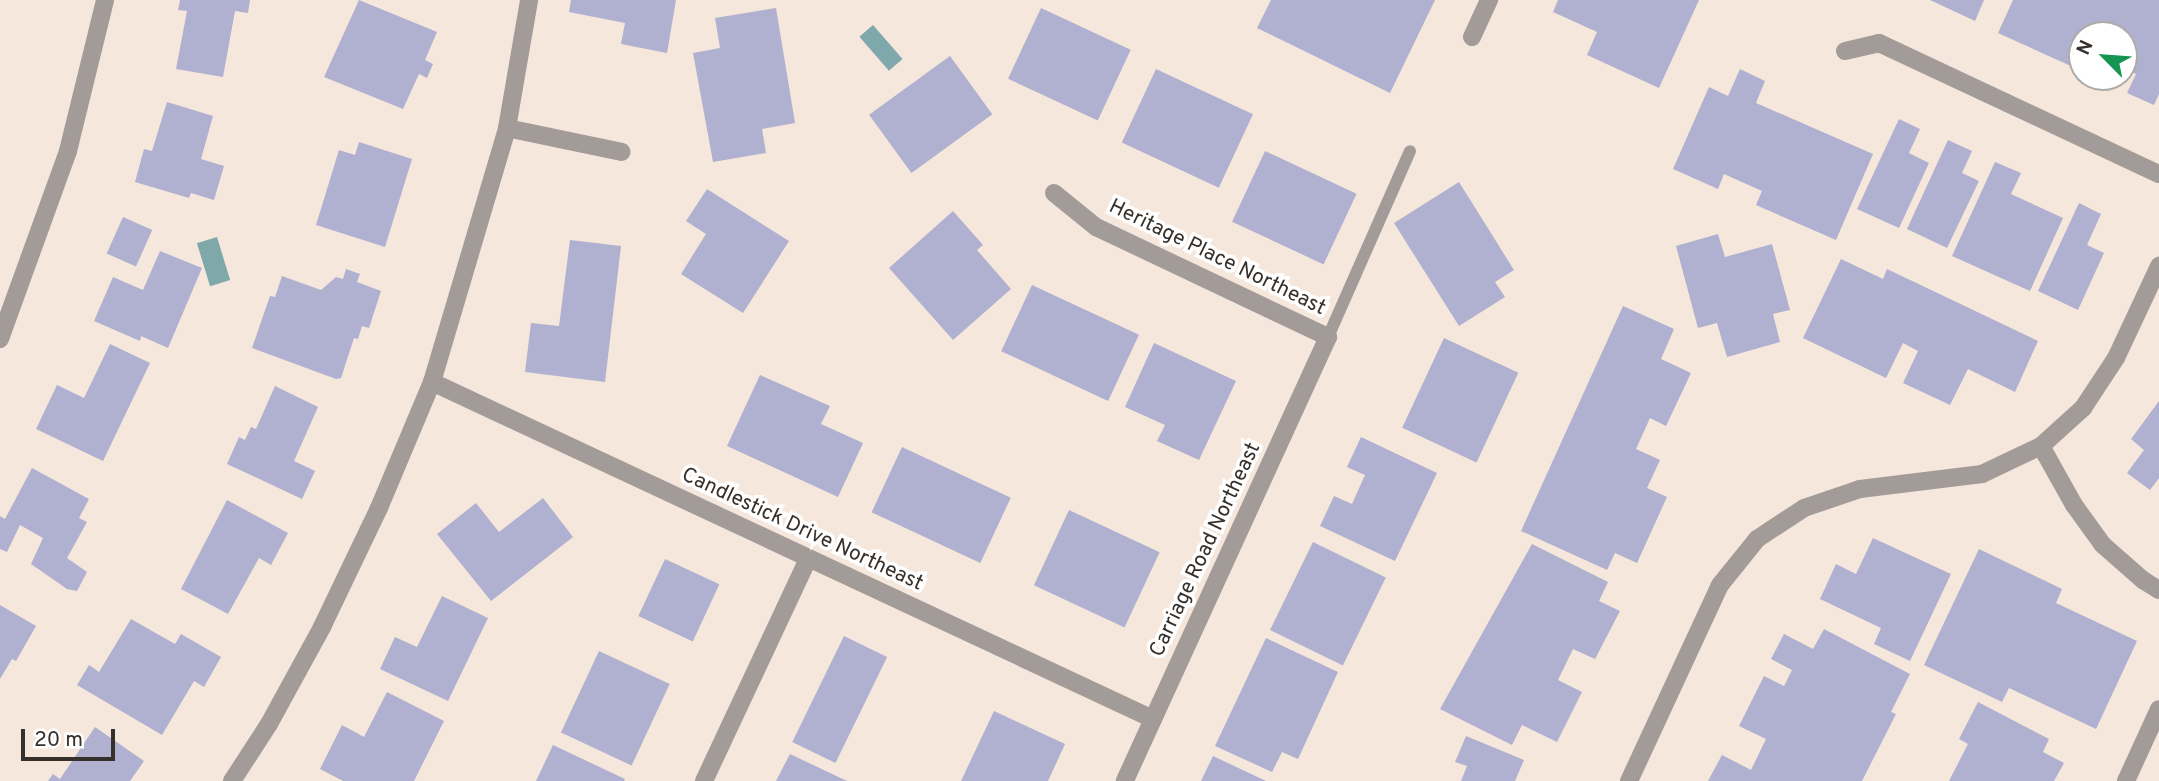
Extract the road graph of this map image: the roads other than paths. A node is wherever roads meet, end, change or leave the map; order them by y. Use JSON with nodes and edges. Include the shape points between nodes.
{"nodes":[{"id":1,"x":105,"y":0,"type":"edge"},
{"id":2,"x":529,"y":0,"type":"edge"},
{"id":3,"x":1489,"y":0,"type":"edge"},
{"id":4,"x":1472,"y":37,"type":"dead end"},
{"id":5,"x":1845,"y":51,"type":"dead end"},
{"id":6,"x":507,"y":128,"type":"junction"},
{"id":7,"x":1409,"y":151,"type":"dead end"},
{"id":8,"x":622,"y":152,"type":"dead end"},
{"id":9,"x":2159,"y":174,"type":"edge"},
{"id":10,"x":1054,"y":193,"type":"dead end"},
{"id":11,"x":2159,"y":266,"type":"edge"},
{"id":12,"x":1328,"y":337,"type":"junction"},
{"id":13,"x":0,"y":339,"type":"edge"},
{"id":14,"x":432,"y":382,"type":"junction"},
{"id":15,"x":2041,"y":446,"type":"junction"},
{"id":16,"x":808,"y":559,"type":"junction"},
{"id":17,"x":2159,"y":590,"type":"edge"},
{"id":18,"x":2159,"y":709,"type":"edge"},
{"id":19,"x":1153,"y":719,"type":"junction"},
{"id":20,"x":232,"y":781,"type":"edge"},
{"id":21,"x":704,"y":781,"type":"edge"},
{"id":22,"x":1125,"y":781,"type":"edge"},
{"id":23,"x":1629,"y":781,"type":"edge"},
{"id":24,"x":2126,"y":781,"type":"edge"}],
"edges":[{"from":1,"to":13,"type":"street","via":[[68,151]]},
{"from":2,"to":6,"type":"street"},
{"from":3,"to":4,"type":"street"},
{"from":5,"to":9,"type":"street","via":[[1879,43]]},
{"from":6,"to":8,"type":"street"},
{"from":6,"to":14,"type":"street"},
{"from":7,"to":12,"type":"lane"},
{"from":10,"to":12,"type":"street","name":"Heritage Place Northeast","via":[[1096,227]]},
{"from":11,"to":15,"type":"street","via":[[2116,358],[2090,398]]},
{"from":12,"to":19,"type":"street","name":"Carriage Road Northeast"},
{"from":14,"to":16,"type":"street","name":"Candlestick Drive Northeast"},
{"from":14,"to":20,"type":"street","via":[[322,627]]},
{"from":15,"to":17,"type":"street","via":[[2102,545]]},
{"from":15,"to":23,"type":"street","via":[[1982,474],[1860,489],[1804,508],[1758,539],[1720,585]]},
{"from":16,"to":19,"type":"street","name":"Candlestick Drive Northeast"},
{"from":16,"to":21,"type":"street"},
{"from":18,"to":24,"type":"street"},
{"from":19,"to":22,"type":"street","name":"Carriage Road Northeast"}]}
